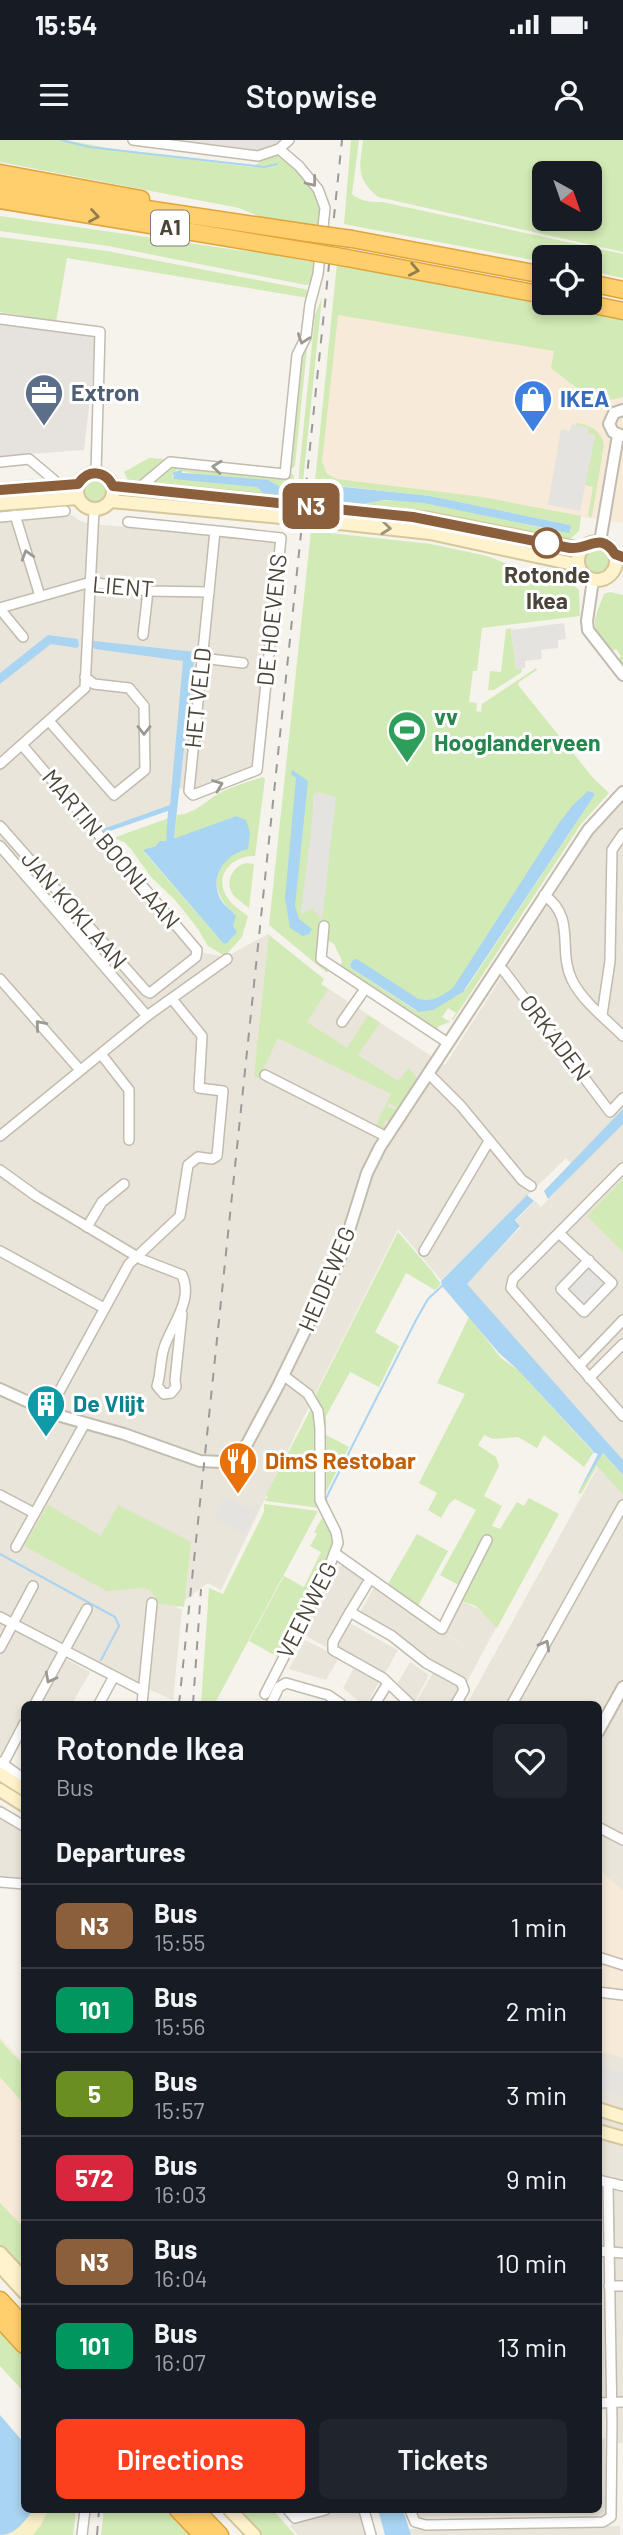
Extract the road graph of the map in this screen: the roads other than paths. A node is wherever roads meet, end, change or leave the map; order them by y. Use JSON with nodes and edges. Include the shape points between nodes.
{"nodes":[{"id":1,"x":133,"y":140,"type":"edge"},
{"id":2,"x":289,"y":140,"type":"edge"},
{"id":3,"x":279,"y":149,"type":"junction"},
{"id":4,"x":0,"y":173,"type":"edge"},
{"id":5,"x":0,"y":187,"type":"edge"},
{"id":6,"x":0,"y":203,"type":"edge"},
{"id":7,"x":225,"y":220,"type":"junction"},
{"id":8,"x":532,"y":273,"type":"edge"},
{"id":9,"x":602,"y":286,"type":"edge"},
{"id":10,"x":623,"y":290,"type":"edge"},
{"id":11,"x":532,"y":293,"type":"edge"},
{"id":12,"x":602,"y":307,"type":"edge"},
{"id":13,"x":623,"y":311,"type":"edge"},
{"id":14,"x":0,"y":319,"type":"edge"},
{"id":15,"x":623,"y":410,"type":"edge"},
{"id":16,"x":621,"y":435,"type":"edge"},
{"id":17,"x":0,"y":462,"type":"edge"},
{"id":18,"x":96,"y":473,"type":"junction"},
{"id":19,"x":78,"y":484,"type":"junction"},
{"id":20,"x":60,"y":485,"type":"junction"},
{"id":21,"x":113,"y":486,"type":"junction"},
{"id":22,"x":139,"y":488,"type":"junction"},
{"id":23,"x":0,"y":490,"type":"edge"},
{"id":24,"x":78,"y":498,"type":"junction"},
{"id":25,"x":111,"y":501,"type":"junction"},
{"id":26,"x":0,"y":504,"type":"edge"},
{"id":27,"x":294,"y":504,"type":"dead end"},
{"id":28,"x":314,"y":506,"type":"dead end"},
{"id":29,"x":94,"y":510,"type":"junction"},
{"id":30,"x":65,"y":511,"type":"dead end"},
{"id":31,"x":15,"y":515,"type":"junction"},
{"id":32,"x":0,"y":517,"type":"edge"},
{"id":33,"x":292,"y":518,"type":"dead end"},
{"id":34,"x":312,"y":520,"type":"dead end"},
{"id":35,"x":128,"y":522,"type":"dead end"},
{"id":36,"x":215,"y":531,"type":"junction"},
{"id":37,"x":600,"y":542,"type":"junction"},
{"id":38,"x":582,"y":549,"type":"junction"},
{"id":39,"x":619,"y":555,"type":"edge"},
{"id":40,"x":578,"y":565,"type":"junction"},
{"id":41,"x":616,"y":576,"type":"edge"},
{"id":42,"x":593,"y":580,"type":"junction"},
{"id":43,"x":91,"y":582,"type":"junction"},
{"id":44,"x":148,"y":591,"type":"junction"},
{"id":45,"x":209,"y":592,"type":"junction"},
{"id":46,"x":40,"y":596,"type":"junction"},
{"id":47,"x":0,"y":609,"type":"edge"},
{"id":48,"x":143,"y":635,"type":"dead end"},
{"id":49,"x":23,"y":637,"type":"dead end"},
{"id":50,"x":202,"y":658,"type":"junction"},
{"id":51,"x":243,"y":663,"type":"dead end"},
{"id":52,"x":623,"y":676,"type":"edge"},
{"id":53,"x":85,"y":677,"type":"junction"},
{"id":54,"x":49,"y":721,"type":"junction"},
{"id":55,"x":22,"y":745,"type":"junction"},
{"id":56,"x":0,"y":764,"type":"edge"},
{"id":57,"x":257,"y":770,"type":"joint"},
{"id":58,"x":622,"y":795,"type":"edge"},
{"id":59,"x":0,"y":826,"type":"edge"},
{"id":60,"x":623,"y":834,"type":"edge"},
{"id":61,"x":0,"y":846,"type":"edge"},
{"id":62,"x":544,"y":895,"type":"junction"},
{"id":63,"x":324,"y":926,"type":"dead end"},
{"id":64,"x":227,"y":959,"type":"dead end"},
{"id":65,"x":498,"y":967,"type":"junction"},
{"id":66,"x":0,"y":979,"type":"edge"},
{"id":67,"x":365,"y":989,"type":"junction"},
{"id":68,"x":150,"y":993,"type":"junction"},
{"id":69,"x":172,"y":999,"type":"junction"},
{"id":70,"x":137,"y":1004,"type":"junction"},
{"id":71,"x":602,"y":1015,"type":"junction"},
{"id":72,"x":148,"y":1016,"type":"junction"},
{"id":73,"x":342,"y":1022,"type":"dead end"},
{"id":74,"x":623,"y":1037,"type":"edge"},
{"id":75,"x":448,"y":1043,"type":"junction"},
{"id":76,"x":101,"y":1054,"type":"junction"},
{"id":77,"x":80,"y":1070,"type":"junction"},
{"id":78,"x":428,"y":1073,"type":"junction"},
{"id":79,"x":265,"y":1075,"type":"dead end"},
{"id":80,"x":623,"y":1098,"type":"edge"},
{"id":81,"x":0,"y":1136,"type":"edge"},
{"id":82,"x":387,"y":1137,"type":"junction"},
{"id":83,"x":129,"y":1140,"type":"dead end"},
{"id":84,"x":489,"y":1141,"type":"junction"},
{"id":85,"x":623,"y":1168,"type":"edge"},
{"id":86,"x":0,"y":1170,"type":"edge"},
{"id":87,"x":124,"y":1184,"type":"dead end"},
{"id":88,"x":531,"y":1186,"type":"dead end"},
{"id":89,"x":87,"y":1227,"type":"junction"},
{"id":90,"x":562,"y":1230,"type":"junction"},
{"id":91,"x":0,"y":1251,"type":"edge"},
{"id":92,"x":424,"y":1251,"type":"dead end"},
{"id":93,"x":135,"y":1255,"type":"junction"},
{"id":94,"x":589,"y":1261,"type":"junction"},
{"id":95,"x":104,"y":1308,"type":"junction"},
{"id":96,"x":181,"y":1314,"type":"junction"},
{"id":97,"x":623,"y":1320,"type":"edge"},
{"id":98,"x":623,"y":1344,"type":"edge"},
{"id":99,"x":579,"y":1366,"type":"junction"},
{"id":100,"x":284,"y":1375,"type":"junction"},
{"id":101,"x":589,"y":1378,"type":"junction"},
{"id":102,"x":0,"y":1389,"type":"edge"},
{"id":103,"x":48,"y":1412,"type":"junction"},
{"id":104,"x":623,"y":1416,"type":"edge"},
{"id":105,"x":85,"y":1423,"type":"junction"},
{"id":106,"x":0,"y":1495,"type":"edge"},
{"id":107,"x":623,"y":1505,"type":"edge"},
{"id":108,"x":34,"y":1513,"type":"junction"},
{"id":109,"x":487,"y":1540,"type":"dead end"},
{"id":110,"x":16,"y":1547,"type":"dead end"},
{"id":111,"x":336,"y":1554,"type":"junction"},
{"id":112,"x":367,"y":1584,"type":"dead end"},
{"id":113,"x":33,"y":1586,"type":"dead end"},
{"id":114,"x":152,"y":1603,"type":"dead end"},
{"id":115,"x":87,"y":1609,"type":"dead end"},
{"id":116,"x":349,"y":1612,"type":"junction"},
{"id":117,"x":0,"y":1617,"type":"edge"},
{"id":118,"x":14,"y":1624,"type":"junction"},
{"id":119,"x":0,"y":1648,"type":"edge"},
{"id":120,"x":64,"y":1651,"type":"junction"},
{"id":121,"x":113,"y":1678,"type":"junction"},
{"id":122,"x":388,"y":1683,"type":"junction"},
{"id":123,"x":623,"y":1687,"type":"edge"},
{"id":124,"x":143,"y":1691,"type":"junction"},
{"id":125,"x":265,"y":1693,"type":"dead end"},
{"id":126,"x":37,"y":1701,"type":"edge"},
{"id":127,"x":101,"y":1701,"type":"edge"},
{"id":128,"x":142,"y":1701,"type":"edge"},
{"id":129,"x":272,"y":1701,"type":"edge"},
{"id":130,"x":337,"y":1701,"type":"edge"},
{"id":131,"x":377,"y":1701,"type":"edge"},
{"id":132,"x":407,"y":1701,"type":"edge"},
{"id":133,"x":458,"y":1701,"type":"edge"},
{"id":134,"x":514,"y":1701,"type":"edge"},
{"id":135,"x":602,"y":1725,"type":"edge"},
{"id":136,"x":21,"y":1730,"type":"edge"},
{"id":137,"x":1,"y":1767,"type":"edge"},
{"id":138,"x":21,"y":1777,"type":"edge"},
{"id":139,"x":21,"y":1785,"type":"edge"},
{"id":140,"x":0,"y":1790,"type":"edge"},
{"id":141,"x":21,"y":1803,"type":"edge"},
{"id":142,"x":0,"y":1812,"type":"edge"},
{"id":143,"x":21,"y":1824,"type":"edge"},
{"id":144,"x":602,"y":1829,"type":"edge"},
{"id":145,"x":623,"y":1840,"type":"edge"},
{"id":146,"x":0,"y":1882,"type":"edge"},
{"id":147,"x":21,"y":1884,"type":"edge"},
{"id":148,"x":602,"y":1958,"type":"edge"},
{"id":149,"x":623,"y":1965,"type":"edge"},
{"id":150,"x":602,"y":1992,"type":"edge"},
{"id":151,"x":623,"y":1995,"type":"edge"},
{"id":152,"x":602,"y":2110,"type":"edge"},
{"id":153,"x":623,"y":2117,"type":"edge"},
{"id":154,"x":602,"y":2132,"type":"edge"},
{"id":155,"x":623,"y":2138,"type":"edge"},
{"id":156,"x":603,"y":2182,"type":"edge"},
{"id":157,"x":623,"y":2186,"type":"edge"},
{"id":158,"x":603,"y":2251,"type":"edge"},
{"id":159,"x":0,"y":2253,"type":"edge"},
{"id":160,"x":623,"y":2253,"type":"edge"},
{"id":161,"x":0,"y":2266,"type":"edge"},
{"id":162,"x":21,"y":2276,"type":"edge"},
{"id":163,"x":609,"y":2286,"type":"junction"},
{"id":164,"x":623,"y":2286,"type":"edge"},
{"id":165,"x":21,"y":2289,"type":"edge"},
{"id":166,"x":0,"y":2300,"type":"edge"},
{"id":167,"x":0,"y":2319,"type":"edge"},
{"id":168,"x":21,"y":2323,"type":"edge"},
{"id":169,"x":21,"y":2342,"type":"edge"},
{"id":170,"x":623,"y":2402,"type":"edge"},
{"id":171,"x":602,"y":2404,"type":"edge"},
{"id":172,"x":612,"y":2407,"type":"junction"},
{"id":173,"x":612,"y":2427,"type":"junction"},
{"id":174,"x":602,"y":2430,"type":"edge"},
{"id":175,"x":611,"y":2450,"type":"junction"},
{"id":176,"x":623,"y":2450,"type":"edge"},
{"id":177,"x":85,"y":2513,"type":"edge"},
{"id":178,"x":181,"y":2513,"type":"edge"},
{"id":179,"x":199,"y":2513,"type":"edge"},
{"id":180,"x":233,"y":2513,"type":"edge"},
{"id":181,"x":291,"y":2513,"type":"edge"},
{"id":182,"x":314,"y":2513,"type":"edge"},
{"id":183,"x":365,"y":2513,"type":"edge"},
{"id":184,"x":411,"y":2513,"type":"edge"},
{"id":185,"x":82,"y":2535,"type":"edge"},
{"id":186,"x":202,"y":2535,"type":"edge"},
{"id":187,"x":219,"y":2535,"type":"edge"},
{"id":188,"x":254,"y":2535,"type":"edge"},
{"id":189,"x":371,"y":2535,"type":"edge"}],
"edges":[{"from":1,"to":3,"type":"street","via":[[257,156]]},
{"from":2,"to":3,"type":"street"},
{"from":3,"to":22,"type":"street","one_way":true,"via":[[318,189],[325,208],[318,274],[306,337],[297,355],[285,474],[170,462]]},
{"from":4,"to":7,"type":"highway","number":"A1","via":[[132,196]]},
{"from":5,"to":7,"type":"highway","number":"A1"},
{"from":6,"to":11,"type":"highway","number":"A1","one_way":true,"bridge":true,"via":[[312,252]]},
{"from":7,"to":8,"type":"highway","number":"A1","bridge":true},
{"from":9,"to":10,"type":"highway"},
{"from":12,"to":13,"type":"highway"},
{"from":14,"to":18,"type":"street","via":[[100,332]]},
{"from":15,"to":16,"type":"street","via":[[609,421],[611,430]]},
{"from":16,"to":37,"type":"street"},
{"from":17,"to":20,"type":"street","via":[[29,459]]},
{"from":18,"to":19,"type":"main road","via":[[86,475]]},
{"from":18,"to":21,"type":"main road","via":[[105,475]]},
{"from":19,"to":20,"type":"main road"},
{"from":19,"to":24,"type":"main road"},
{"from":20,"to":23,"type":"main road"},
{"from":21,"to":22,"type":"main road"},
{"from":21,"to":25,"type":"main road"},
{"from":22,"to":27,"type":"main road"},
{"from":24,"to":26,"type":"main road"},
{"from":24,"to":29,"type":"main road"},
{"from":25,"to":29,"type":"main road"},
{"from":25,"to":33,"type":"main road"},
{"from":28,"to":38,"type":"main road","via":[[413,517]]},
{"from":29,"to":43,"type":"street"},
{"from":30,"to":31,"type":"street"},
{"from":31,"to":32,"type":"street"},
{"from":46,"to":31,"type":"street","one_way":true},
{"from":34,"to":40,"type":"main road","one_way":true,"via":[[454,537]]},
{"from":35,"to":36,"type":"street","name":"DE HOEVENS"},
{"from":36,"to":45,"type":"street","name":"HET VELD"},
{"from":36,"to":57,"type":"street","name":"DE HOEVENS","via":[[281,538]]},
{"from":37,"to":38,"type":"main road"},
{"from":37,"to":39,"type":"main road"},
{"from":38,"to":40,"type":"main road"},
{"from":39,"to":41,"type":"main road"},
{"from":40,"to":42,"type":"main road","via":[[584,576]]},
{"from":41,"to":42,"type":"main road"},
{"from":42,"to":52,"type":"street","via":[[588,628]]},
{"from":43,"to":44,"type":"street","name":"LIENT"},
{"from":43,"to":46,"type":"street","name":"LIENT"},
{"from":43,"to":53,"type":"street"},
{"from":44,"to":45,"type":"street","name":"LIENT"},
{"from":44,"to":48,"type":"street"},
{"from":45,"to":50,"type":"street","name":"HET VELD"},
{"from":46,"to":47,"type":"street","name":"LIENT"},
{"from":47,"to":49,"type":"street"},
{"from":50,"to":51,"type":"street"},
{"from":50,"to":57,"type":"street","name":"HET VELD","one_way":true,"via":[[189,791],[193,795]]},
{"from":53,"to":54,"type":"street","via":[[83,692]]},
{"from":53,"to":54,"type":"street","one_way":true,"via":[[94,684],[129,688],[144,706],[145,770],[114,795]]},
{"from":54,"to":55,"type":"street"},
{"from":55,"to":56,"type":"street"},
{"from":55,"to":68,"type":"street","name":"MARTIN BOONLAAN","via":[[198,954]]},
{"from":58,"to":62,"type":"street","name":"HEIDEWEG","via":[[587,830]]},
{"from":59,"to":68,"type":"street","name":"JAN KOKLAAN"},
{"from":60,"to":71,"type":"street","via":[[612,850],[610,961]]},
{"from":61,"to":70,"type":"street"},
{"from":62,"to":65,"type":"street","name":"HEIDEWEG"},
{"from":62,"to":71,"type":"street","via":[[564,922],[571,977]]},
{"from":63,"to":67,"type":"street","via":[[321,959]]},
{"from":64,"to":69,"type":"street"},
{"from":65,"to":75,"type":"street","name":"HEIDEWEG"},
{"from":65,"to":80,"type":"street","name":"ORKADEN","via":[[610,1112]]},
{"from":77,"to":66,"type":"street","one_way":true},
{"from":67,"to":73,"type":"street"},
{"from":67,"to":75,"type":"street"},
{"from":68,"to":70,"type":"street"},
{"from":69,"to":72,"type":"street"},
{"from":69,"to":93,"type":"street","via":[[202,1036],[199,1088],[223,1091],[217,1156],[198,1157],[188,1165],[180,1216]]},
{"from":70,"to":72,"type":"street"},
{"from":71,"to":74,"type":"street"},
{"from":72,"to":76,"type":"street"},
{"from":75,"to":78,"type":"street","name":"HEIDEWEG"},
{"from":76,"to":77,"type":"street"},
{"from":76,"to":83,"type":"street","via":[[129,1090]]},
{"from":77,"to":81,"type":"street"},
{"from":78,"to":82,"type":"street","name":"HEIDEWEG"},
{"from":78,"to":84,"type":"street"},
{"from":79,"to":82,"type":"street"},
{"from":82,"to":100,"type":"street","name":"HEIDEWEG","via":[[367,1173],[340,1259]]},
{"from":84,"to":88,"type":"street"},
{"from":84,"to":92,"type":"street"},
{"from":85,"to":90,"type":"street"},
{"from":86,"to":89,"type":"street"},
{"from":87,"to":89,"type":"street","via":[[102,1202]]},
{"from":89,"to":93,"type":"street"},
{"from":90,"to":94,"type":"street"},
{"from":90,"to":99,"type":"street","via":[[513,1279],[511,1288]]},
{"from":91,"to":95,"type":"street"},
{"from":93,"to":95,"type":"street"},
{"from":93,"to":96,"type":"street","via":[[182,1275]]},
{"from":94,"to":94,"type":"street","via":[[612,1283],[584,1312],[561,1289]]},
{"from":95,"to":103,"type":"street"},
{"from":96,"to":96,"type":"street","via":[[164,1347],[157,1386],[164,1394],[176,1387]]},
{"from":97,"to":99,"type":"street"},
{"from":98,"to":101,"type":"street"},
{"from":99,"to":101,"type":"street"},
{"from":100,"to":105,"type":"street","name":"HEIDEWEG","via":[[244,1448],[226,1461],[207,1462]]},
{"from":100,"to":111,"type":"street","name":"VEENWEG","via":[[308,1394],[318,1411],[320,1500],[336,1532]]},
{"from":101,"to":104,"type":"street"},
{"from":102,"to":103,"type":"street"},
{"from":103,"to":105,"type":"street"},
{"from":105,"to":108,"type":"street"},
{"from":106,"to":108,"type":"street"},
{"from":134,"to":107,"type":"street","one_way":true},
{"from":108,"to":110,"type":"street"},
{"from":109,"to":111,"type":"street","via":[[442,1629]]},
{"from":111,"to":125,"type":"street","name":"VEENWEG"},
{"from":112,"to":116,"type":"street"},
{"from":113,"to":118,"type":"street"},
{"from":114,"to":124,"type":"street"},
{"from":115,"to":120,"type":"street"},
{"from":116,"to":122,"type":"street","via":[[333,1650]]},
{"from":116,"to":133,"type":"street","via":[[461,1682],[464,1690]]},
{"from":117,"to":118,"type":"street"},
{"from":118,"to":119,"type":"street"},
{"from":118,"to":120,"type":"street"},
{"from":120,"to":121,"type":"street"},
{"from":120,"to":126,"type":"street","one_way":true},
{"from":121,"to":124,"type":"street"},
{"from":121,"to":127,"type":"street"},
{"from":122,"to":131,"type":"street"},
{"from":122,"to":132,"type":"street"},
{"from":123,"to":135,"type":"street"},
{"from":124,"to":128,"type":"street"},
{"from":129,"to":130,"type":"street","via":[[286,1683]]},
{"from":136,"to":137,"type":"street"},
{"from":137,"to":138,"type":"street"},
{"from":137,"to":139,"type":"main road"},
{"from":140,"to":141,"type":"main road"},
{"from":142,"to":143,"type":"street"},
{"from":144,"to":145,"type":"street"},
{"from":146,"to":147,"type":"street"},
{"from":148,"to":149,"type":"street"},
{"from":150,"to":151,"type":"street"},
{"from":152,"to":153,"type":"main road"},
{"from":154,"to":155,"type":"main road"},
{"from":156,"to":157,"type":"street"},
{"from":156,"to":158,"type":"street"},
{"from":158,"to":160,"type":"street"},
{"from":158,"to":163,"type":"street"},
{"from":159,"to":162,"type":"main road"},
{"from":161,"to":165,"type":"main road"},
{"from":163,"to":164,"type":"street"},
{"from":163,"to":172,"type":"street"},
{"from":166,"to":168,"type":"highway"},
{"from":167,"to":169,"type":"highway"},
{"from":170,"to":172,"type":"street"},
{"from":171,"to":172,"type":"street"},
{"from":172,"to":173,"type":"street"},
{"from":173,"to":174,"type":"street"},
{"from":173,"to":175,"type":"street"},
{"from":175,"to":176,"type":"street"},
{"from":175,"to":184,"type":"street","via":[[612,2514],[603,2522],[426,2525],[415,2522]]},
{"from":177,"to":185,"type":"street"},
{"from":178,"to":186,"type":"highway"},
{"from":179,"to":187,"type":"highway"},
{"from":180,"to":188,"type":"main road"},
{"from":181,"to":182,"type":"street","via":[[295,2518]]},
{"from":183,"to":189,"type":"street"}]}
